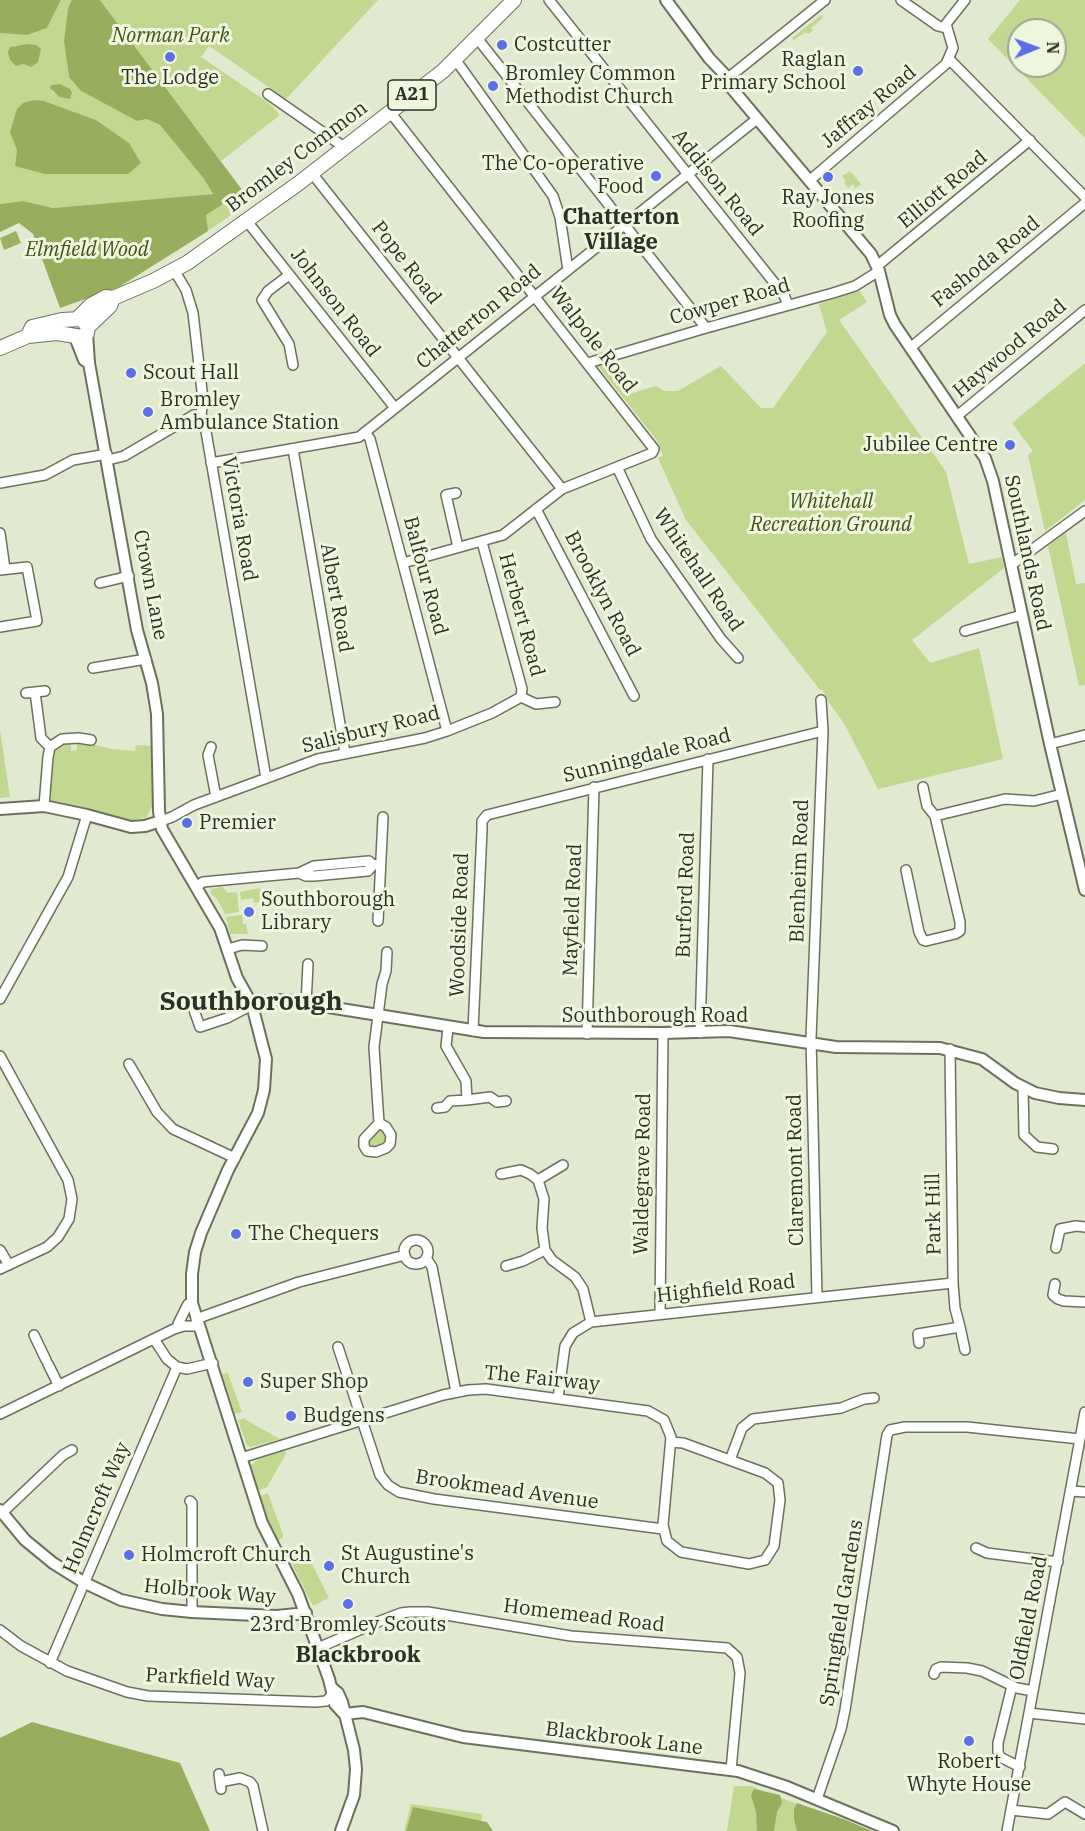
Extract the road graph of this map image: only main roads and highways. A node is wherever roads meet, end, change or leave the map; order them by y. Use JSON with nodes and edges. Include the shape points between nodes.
{"nodes":[{"id":1,"x":514,"y":0,"type":"edge"},
{"id":2,"x":0,"y":348,"type":"edge"}],
"edges":[{"from":1,"to":2,"type":"main road","name":"Bromley Common","number":"A21","via":[[455,59],[390,112],[204,251],[174,270],[91,305],[79,328],[62,320],[32,327],[28,336]]}]}
